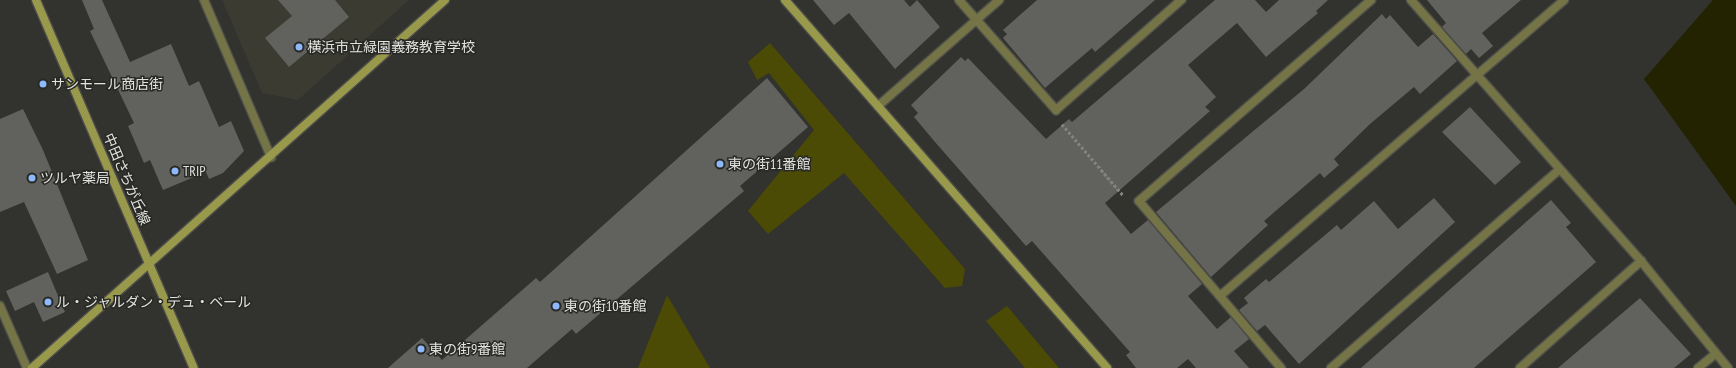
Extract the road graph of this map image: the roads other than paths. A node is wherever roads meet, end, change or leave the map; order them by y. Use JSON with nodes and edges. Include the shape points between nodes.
{"nodes":[{"id":1,"x":36,"y":0,"type":"edge"},
{"id":2,"x":204,"y":0,"type":"edge"},
{"id":3,"x":445,"y":0,"type":"edge"},
{"id":4,"x":785,"y":0,"type":"edge"},
{"id":5,"x":959,"y":0,"type":"edge"},
{"id":6,"x":999,"y":0,"type":"edge"},
{"id":7,"x":1181,"y":0,"type":"edge"},
{"id":8,"x":1371,"y":0,"type":"edge"},
{"id":9,"x":1411,"y":0,"type":"edge"},
{"id":10,"x":1564,"y":0,"type":"edge"},
{"id":11,"x":976,"y":20,"type":"junction"},
{"id":12,"x":1477,"y":75,"type":"junction"},
{"id":13,"x":878,"y":106,"type":"junction"},
{"id":14,"x":271,"y":157,"type":"junction"},
{"id":15,"x":1560,"y":169,"type":"junction"},
{"id":16,"x":1641,"y":261,"type":"junction"},
{"id":17,"x":150,"y":264,"type":"junction"},
{"id":18,"x":1220,"y":296,"type":"junction"},
{"id":19,"x":0,"y":306,"type":"edge"},
{"id":20,"x":1715,"y":354,"type":"junction"},
{"id":21,"x":27,"y":368,"type":"edge"},
{"id":22,"x":32,"y":368,"type":"edge"},
{"id":23,"x":194,"y":368,"type":"edge"},
{"id":24,"x":1107,"y":368,"type":"edge"},
{"id":25,"x":1281,"y":368,"type":"edge"},
{"id":26,"x":1331,"y":368,"type":"edge"},
{"id":27,"x":1520,"y":368,"type":"edge"},
{"id":28,"x":1698,"y":368,"type":"edge"},
{"id":29,"x":1728,"y":368,"type":"edge"}],
"edges":[{"from":1,"to":17,"type":"street","name":"中田さちが丘線"},
{"from":2,"to":14,"type":"street"},
{"from":3,"to":14,"type":"street"},
{"from":4,"to":13,"type":"street"},
{"from":5,"to":11,"type":"street"},
{"from":6,"to":11,"type":"street"},
{"from":7,"to":11,"type":"street","via":[[1056,110]]},
{"from":8,"to":18,"type":"street","via":[[1139,201]]},
{"from":9,"to":12,"type":"street"},
{"from":10,"to":12,"type":"street"},
{"from":11,"to":13,"type":"street"},
{"from":12,"to":15,"type":"street"},
{"from":12,"to":18,"type":"street"},
{"from":13,"to":24,"type":"street"},
{"from":14,"to":17,"type":"street"},
{"from":15,"to":16,"type":"street"},
{"from":15,"to":26,"type":"street"},
{"from":16,"to":20,"type":"street"},
{"from":16,"to":27,"type":"street"},
{"from":17,"to":22,"type":"street"},
{"from":17,"to":23,"type":"street","name":"中田さちが丘線"},
{"from":18,"to":25,"type":"street"},
{"from":19,"to":21,"type":"street"},
{"from":20,"to":28,"type":"street"},
{"from":20,"to":29,"type":"street"}]}
